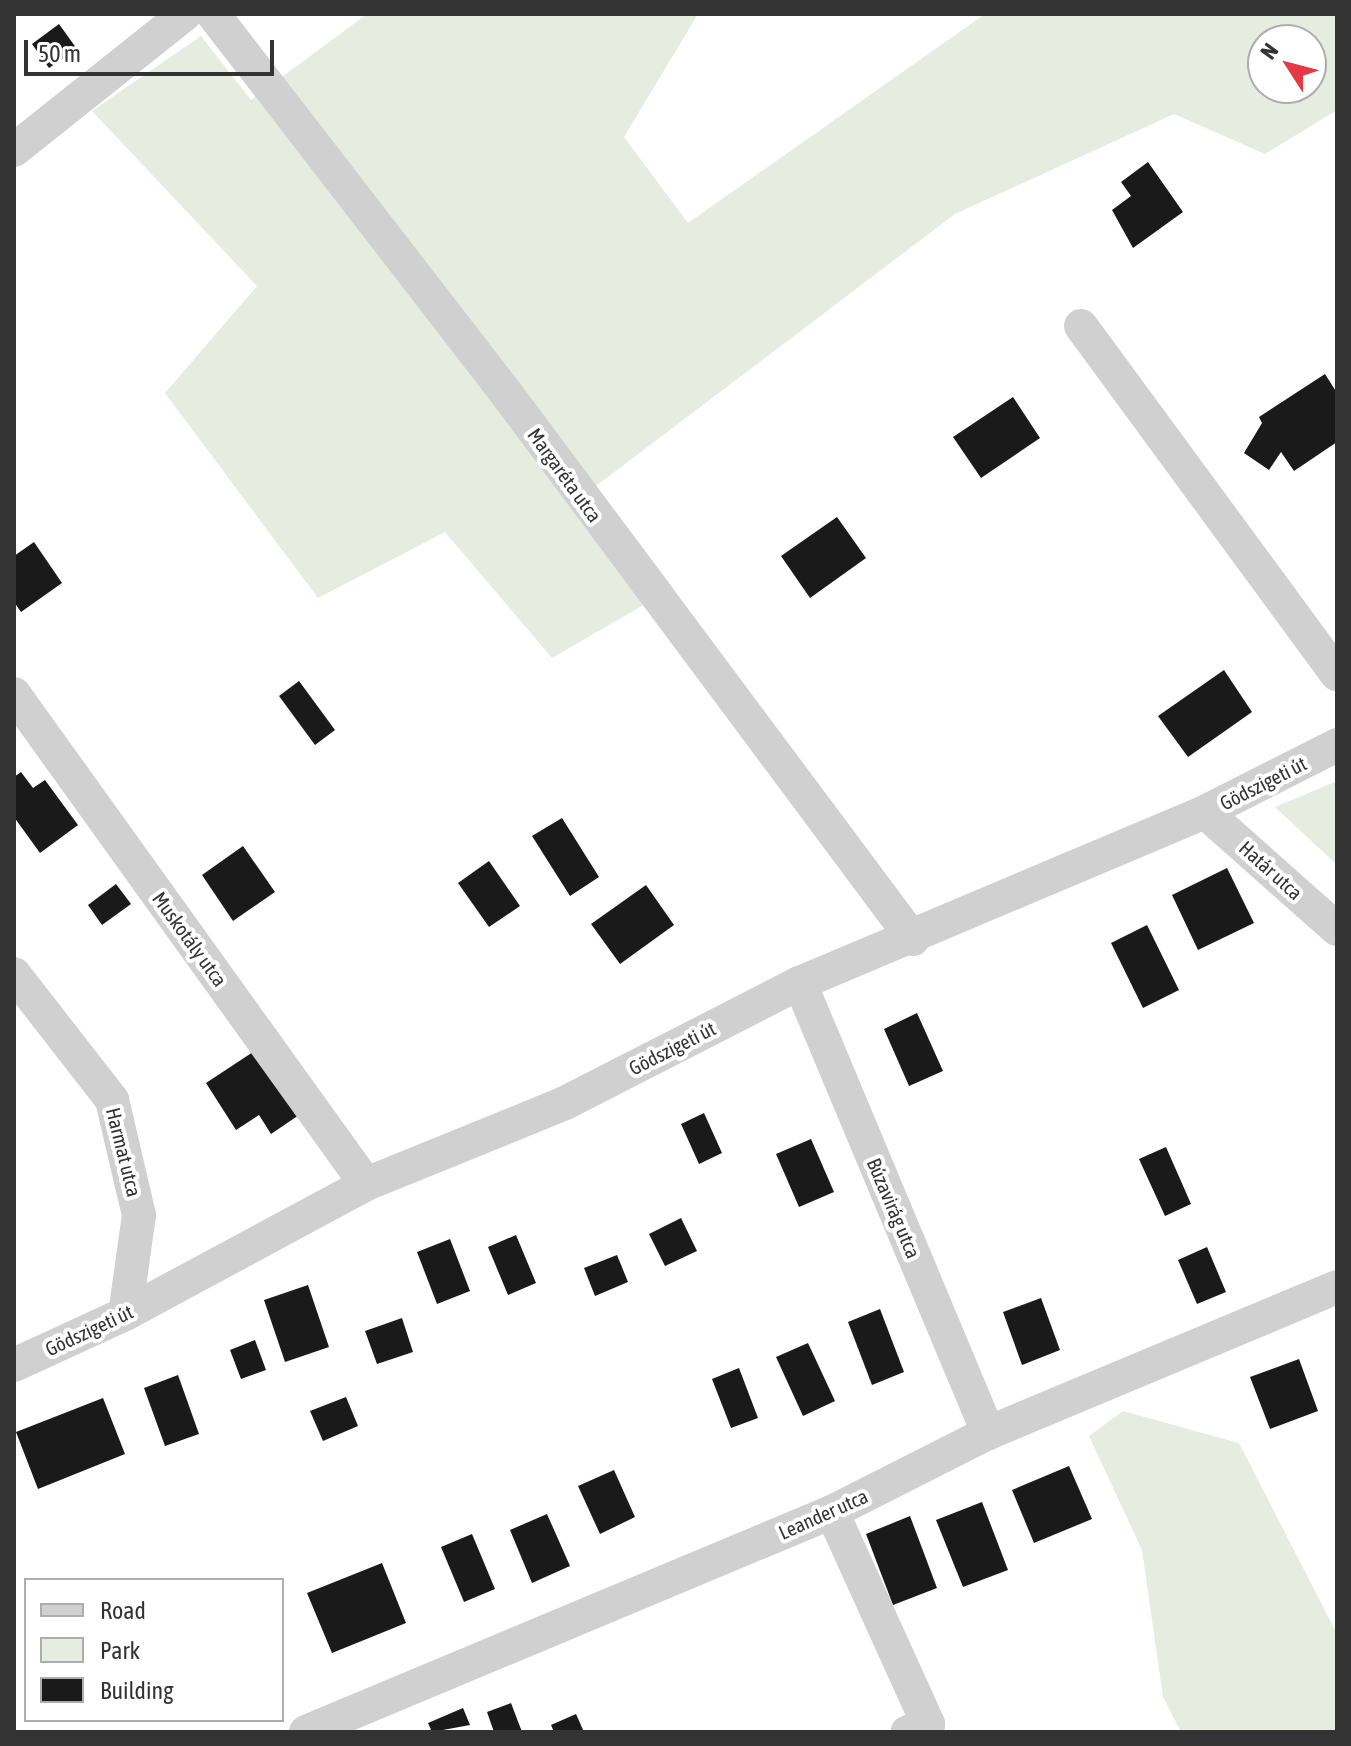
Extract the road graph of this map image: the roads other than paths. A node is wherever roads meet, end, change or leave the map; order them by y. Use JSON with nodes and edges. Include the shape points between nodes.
{"nodes":[{"id":1,"x":185,"y":14,"type":"edge"},
{"id":2,"x":213,"y":14,"type":"edge"},
{"id":3,"x":14,"y":150,"type":"edge"},
{"id":4,"x":1081,"y":326,"type":"dead end"},
{"id":5,"x":1337,"y":674,"type":"edge"},
{"id":6,"x":14,"y":694,"type":"edge"},
{"id":7,"x":1337,"y":745,"type":"edge"},
{"id":8,"x":1205,"y":812,"type":"junction"},
{"id":9,"x":1337,"y":929,"type":"edge"},
{"id":10,"x":913,"y":939,"type":"junction"},
{"id":11,"x":14,"y":974,"type":"edge"},
{"id":12,"x":800,"y":983,"type":"junction"},
{"id":13,"x":366,"y":1184,"type":"junction"},
{"id":14,"x":1337,"y":1287,"type":"edge"},
{"id":15,"x":125,"y":1314,"type":"junction"},
{"id":16,"x":14,"y":1365,"type":"edge"},
{"id":17,"x":988,"y":1433,"type":"junction"},
{"id":18,"x":832,"y":1512,"type":"junction"},
{"id":19,"x":306,"y":1732,"type":"edge"},
{"id":20,"x":908,"y":1732,"type":"edge"}],
"edges":[{"from":1,"to":3,"type":"street"},
{"from":2,"to":10,"type":"street","name":"Margaréta utca","via":[[509,397]]},
{"from":4,"to":5,"type":"street"},
{"from":6,"to":13,"type":"street","name":"Muskotály utca"},
{"from":7,"to":8,"type":"street","name":"Gödszigeti út"},
{"from":8,"to":9,"type":"street","name":"Határ utca"},
{"from":8,"to":10,"type":"street","name":"Gödszigeti út"},
{"from":10,"to":12,"type":"street","name":"Gödszigeti út"},
{"from":11,"to":15,"type":"street","name":"Harmat utca","via":[[112,1100],[139,1215]]},
{"from":12,"to":13,"type":"street","name":"Gödszigeti út","via":[[565,1103]]},
{"from":12,"to":17,"type":"street","name":"Búzavirág utca"},
{"from":13,"to":15,"type":"street","name":"Gödszigeti út"},
{"from":14,"to":17,"type":"street","name":"Leander utca"},
{"from":15,"to":16,"type":"street","name":"Gödszigeti út"},
{"from":17,"to":18,"type":"street","name":"Leander utca"},
{"from":18,"to":19,"type":"street","name":"Leander utca"},
{"from":18,"to":20,"type":"street","via":[[928,1724]]}]}
